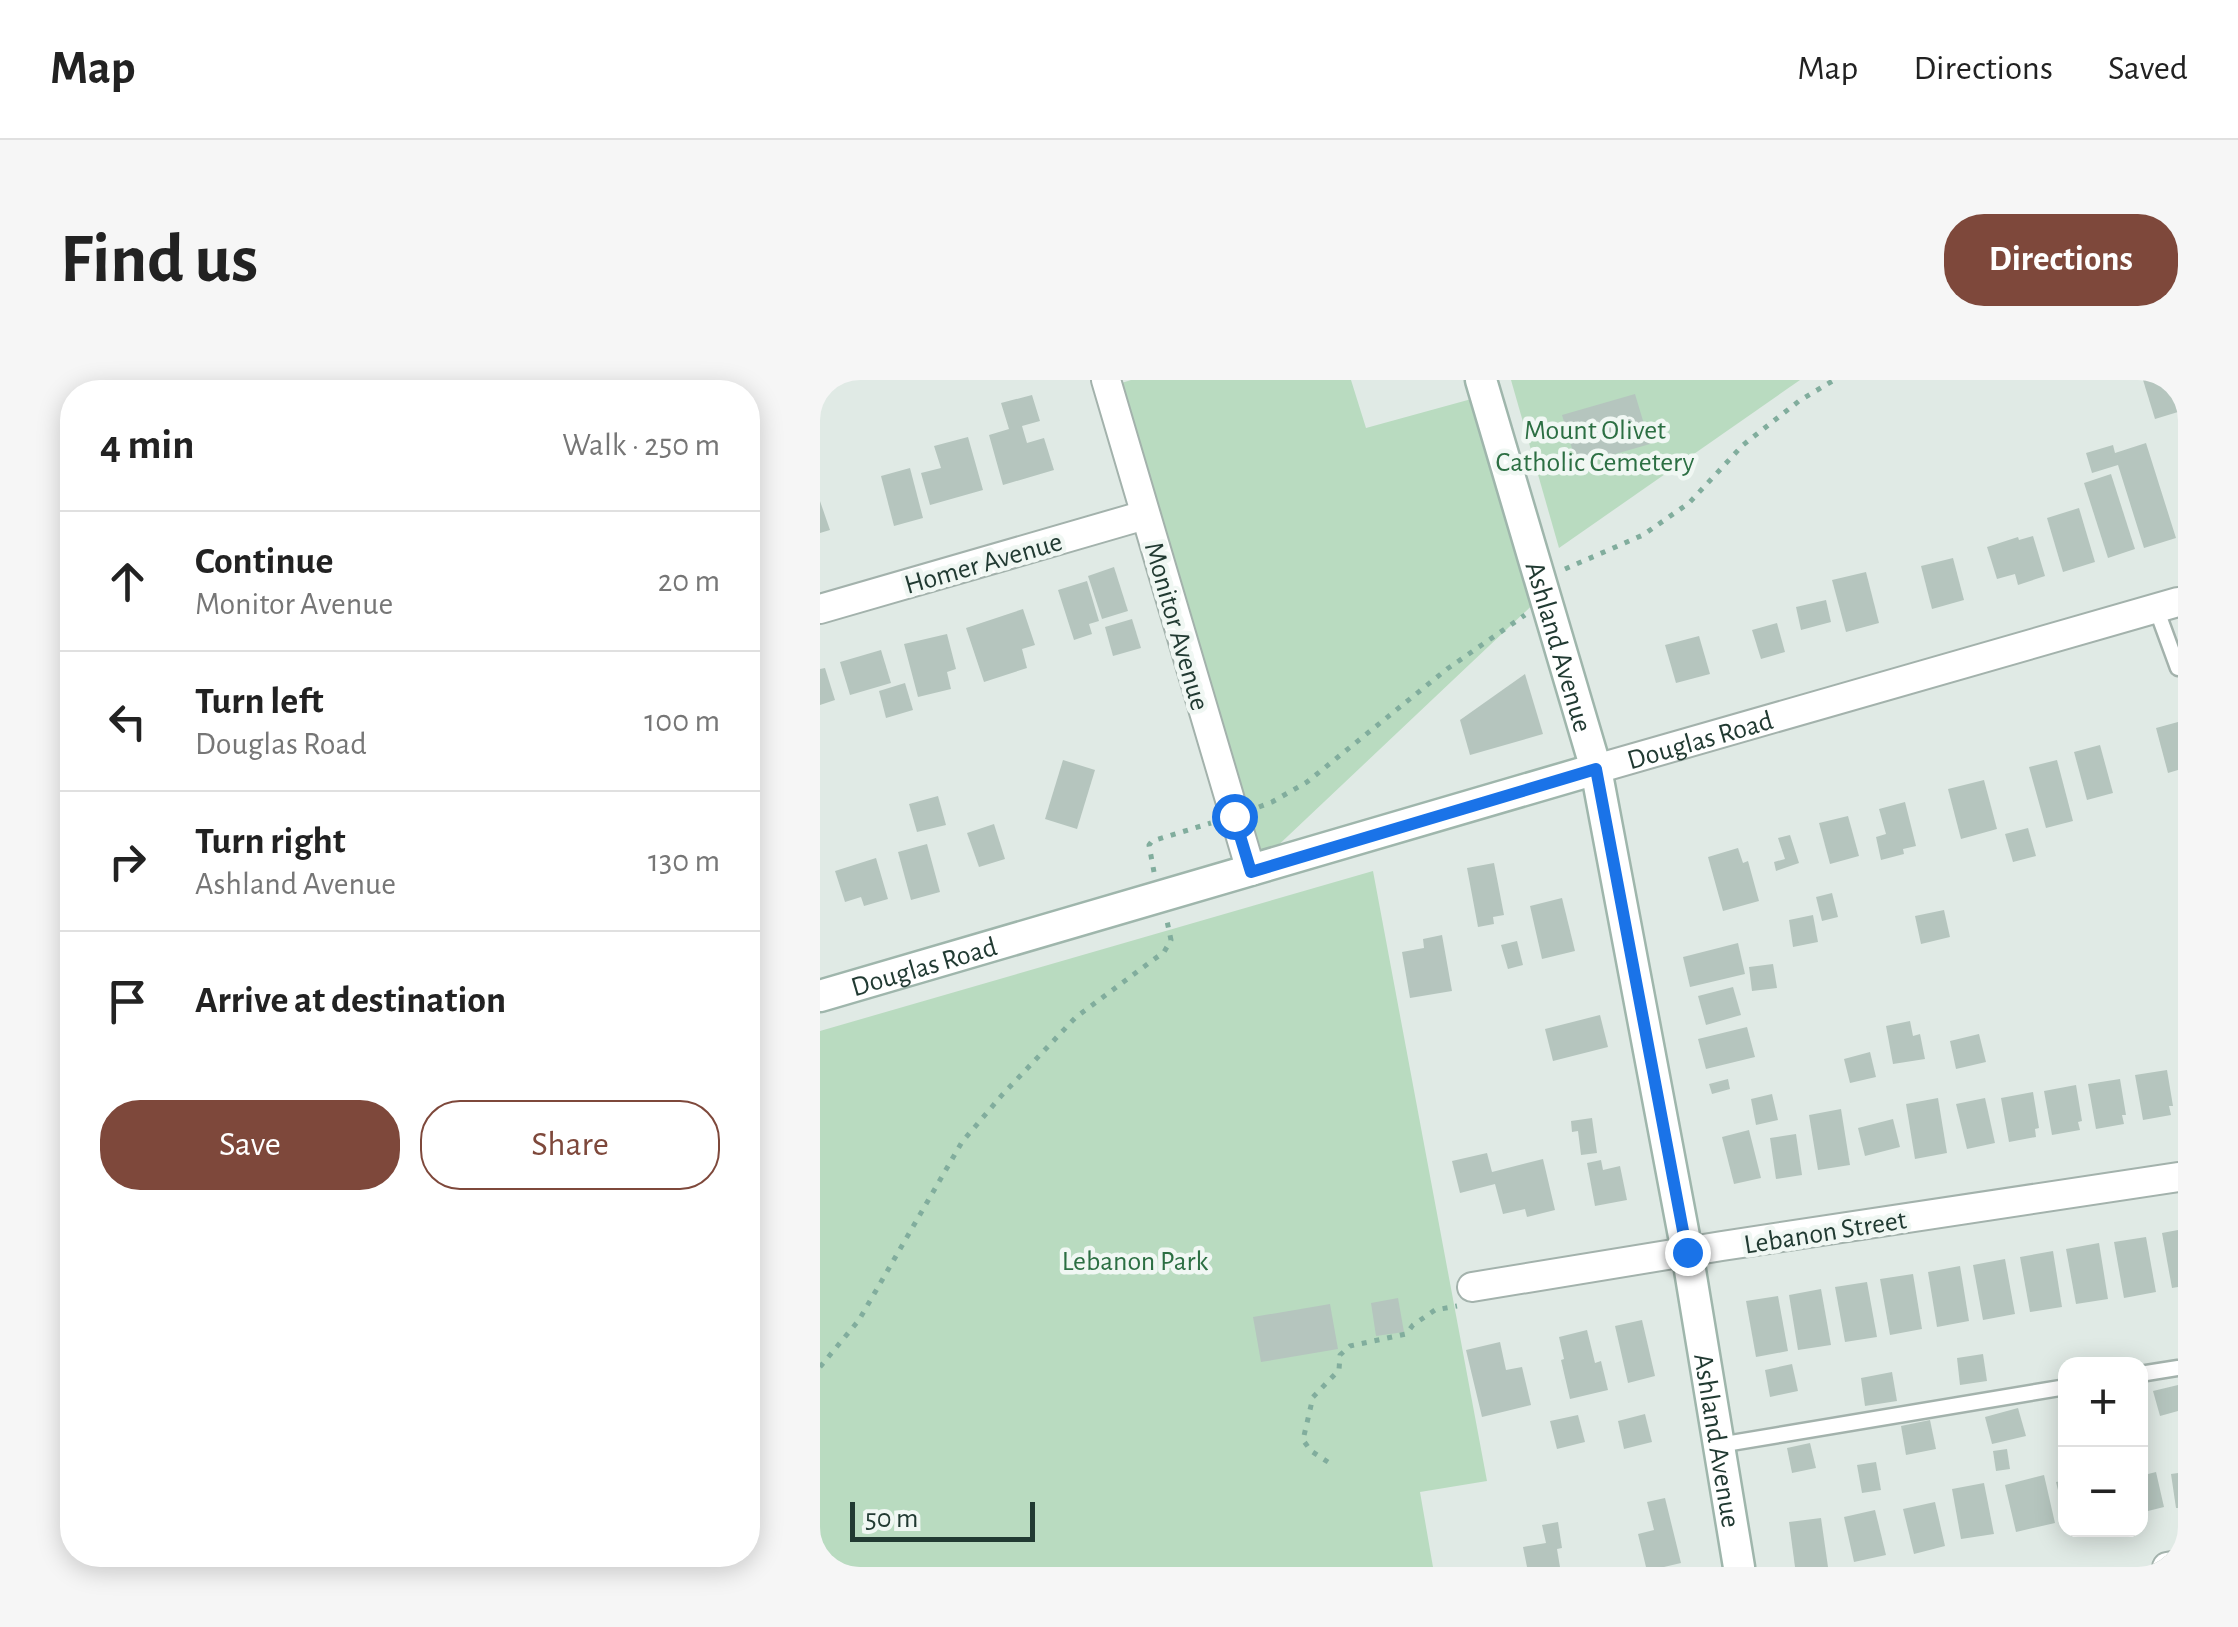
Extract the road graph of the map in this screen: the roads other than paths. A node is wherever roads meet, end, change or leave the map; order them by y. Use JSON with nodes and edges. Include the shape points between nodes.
{"nodes":[{"id":1,"x":1106,"y":380,"type":"edge"},
{"id":2,"x":1482,"y":380,"type":"edge"},
{"id":3,"x":1146,"y":515,"type":"junction"},
{"id":4,"x":2167,"y":605,"type":"edge"},
{"id":5,"x":820,"y":608,"type":"edge"},
{"id":6,"x":2178,"y":668,"type":"edge"},
{"id":7,"x":1596,"y":769,"type":"junction"},
{"id":8,"x":1251,"y":872,"type":"junction"},
{"id":9,"x":820,"y":996,"type":"edge"},
{"id":10,"x":2178,"y":1177,"type":"edge"},
{"id":11,"x":1687,"y":1252,"type":"junction"},
{"id":12,"x":1471,"y":1296,"type":"road end"},
{"id":13,"x":2178,"y":1368,"type":"edge"},
{"id":14,"x":2148,"y":1373,"type":"edge"},
{"id":15,"x":2058,"y":1388,"type":"edge"},
{"id":16,"x":1719,"y":1445,"type":"junction"},
{"id":17,"x":2178,"y":1565,"type":"edge"},
{"id":18,"x":1739,"y":1567,"type":"edge"},
{"id":19,"x":2167,"y":1567,"type":"edge"}],
"edges":[{"from":1,"to":3,"type":"street","name":"Monitor Avenue"},
{"from":2,"to":7,"type":"street","name":"Ashland Avenue"},
{"from":3,"to":5,"type":"street","name":"Homer Avenue"},
{"from":3,"to":8,"type":"street","name":"Monitor Avenue"},
{"from":4,"to":6,"type":"lane"},
{"from":4,"to":7,"type":"street","name":"Douglas Road"},
{"from":7,"to":8,"type":"street","name":"Douglas Road"},
{"from":7,"to":11,"type":"street","name":"Ashland Avenue"},
{"from":8,"to":9,"type":"street","name":"Douglas Road"},
{"from":10,"to":11,"type":"street","name":"Lebanon Street"},
{"from":11,"to":12,"type":"street","name":"Lebanon Street"},
{"from":11,"to":16,"type":"street","name":"Ashland Avenue"},
{"from":13,"to":14,"type":"lane"},
{"from":15,"to":16,"type":"lane"},
{"from":16,"to":18,"type":"street","name":"Ashland Avenue"},
{"from":17,"to":19,"type":"street"}]}
